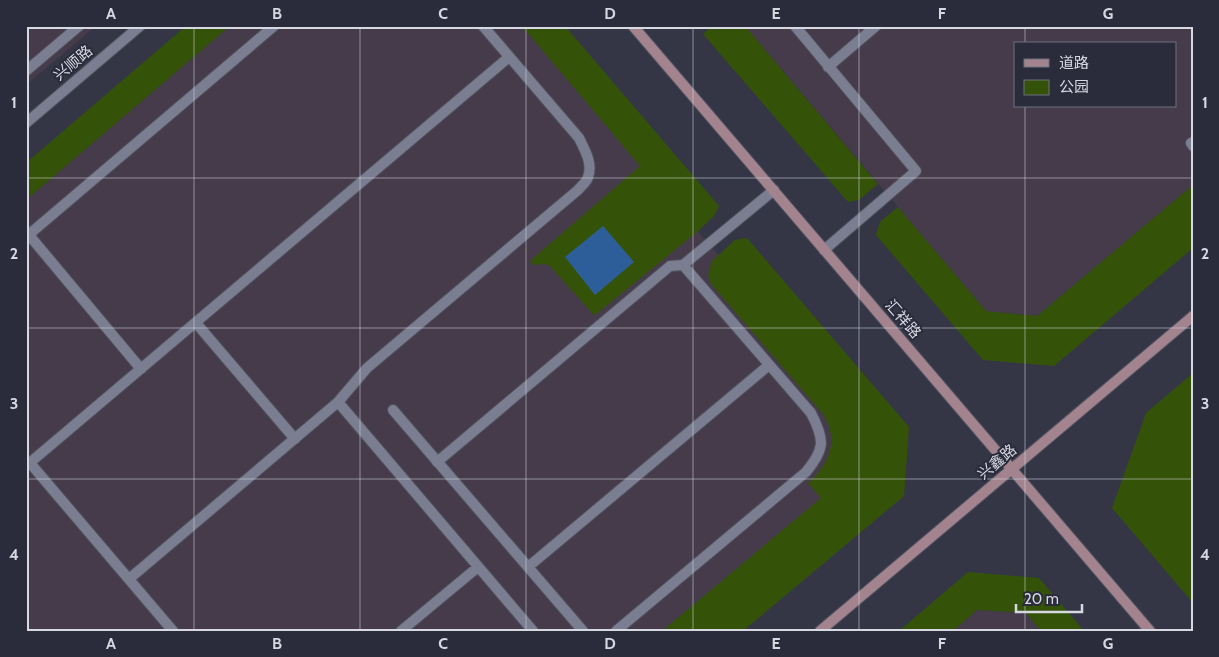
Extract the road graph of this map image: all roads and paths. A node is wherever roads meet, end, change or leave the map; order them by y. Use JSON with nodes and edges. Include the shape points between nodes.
{"nodes":[{"id":1,"x":79,"y":26,"type":"edge"},
{"id":2,"x":140,"y":26,"type":"edge"},
{"id":3,"x":274,"y":26,"type":"edge"},
{"id":4,"x":483,"y":26,"type":"edge"},
{"id":5,"x":633,"y":26,"type":"edge"},
{"id":6,"x":795,"y":26,"type":"edge"},
{"id":7,"x":876,"y":26,"type":"edge"},
{"id":8,"x":509,"y":57,"type":"junction"},
{"id":9,"x":828,"y":66,"type":"junction"},
{"id":10,"x":26,"y":71,"type":"edge"},
{"id":11,"x":26,"y":123,"type":"edge"},
{"id":12,"x":1193,"y":142,"type":"edge"},
{"id":13,"x":1193,"y":146,"type":"edge"},
{"id":14,"x":774,"y":190,"type":"junction"},
{"id":15,"x":27,"y":236,"type":"edge"},
{"id":16,"x":824,"y":250,"type":"junction"},
{"id":17,"x":683,"y":266,"type":"junction"},
{"id":18,"x":1193,"y":316,"type":"edge"},
{"id":19,"x":196,"y":322,"type":"junction"},
{"id":20,"x":769,"y":365,"type":"junction"},
{"id":21,"x":141,"y":369,"type":"junction"},
{"id":22,"x":338,"y":402,"type":"junction"},
{"id":23,"x":393,"y":410,"type":"dead end"},
{"id":24,"x":294,"y":439,"type":"junction"},
{"id":25,"x":437,"y":462,"type":"junction"},
{"id":26,"x":28,"y":465,"type":"edge"},
{"id":27,"x":1012,"y":469,"type":"junction"},
{"id":28,"x":478,"y":567,"type":"junction"},
{"id":29,"x":528,"y":567,"type":"junction"},
{"id":30,"x":129,"y":579,"type":"junction"},
{"id":31,"x":173,"y":631,"type":"edge"},
{"id":32,"x":402,"y":631,"type":"edge"},
{"id":33,"x":533,"y":631,"type":"edge"},
{"id":34,"x":583,"y":631,"type":"edge"},
{"id":35,"x":616,"y":631,"type":"edge"},
{"id":36,"x":820,"y":631,"type":"edge"},
{"id":37,"x":1150,"y":631,"type":"edge"}],
"edges":[{"from":1,"to":10,"type":"street"},
{"from":2,"to":11,"type":"street","name":"兴顺路"},
{"from":3,"to":15,"type":"street"},
{"from":4,"to":8,"type":"street"},
{"from":5,"to":14,"type":"main road","name":"汇祥路"},
{"from":6,"to":9,"type":"street"},
{"from":7,"to":9,"type":"street"},
{"from":8,"to":19,"type":"street"},
{"from":8,"to":22,"type":"street","via":[[578,138],[588,156],[588,178],[578,190],[367,368]]},
{"from":9,"to":16,"type":"street","via":[[916,171]]},
{"from":12,"to":13,"type":"street"},
{"from":14,"to":16,"type":"main road","name":"汇祥路"},
{"from":14,"to":17,"type":"street"},
{"from":15,"to":21,"type":"street"},
{"from":16,"to":27,"type":"main road","name":"汇祥路"},
{"from":17,"to":20,"type":"street"},
{"from":17,"to":25,"type":"street","via":[[670,266]]},
{"from":18,"to":27,"type":"main road","name":"兴鑫路"},
{"from":19,"to":21,"type":"street"},
{"from":19,"to":24,"type":"street"},
{"from":20,"to":29,"type":"street"},
{"from":20,"to":35,"type":"street","via":[[818,426],[820,451],[815,460],[806,472]]},
{"from":21,"to":26,"type":"street"},
{"from":22,"to":24,"type":"street"},
{"from":22,"to":28,"type":"street"},
{"from":23,"to":25,"type":"street"},
{"from":24,"to":30,"type":"street"},
{"from":25,"to":29,"type":"street"},
{"from":26,"to":30,"type":"street"},
{"from":27,"to":36,"type":"main road","name":"兴鑫路"},
{"from":27,"to":37,"type":"main road","name":"汇祥路"},
{"from":28,"to":32,"type":"street"},
{"from":28,"to":33,"type":"street"},
{"from":29,"to":34,"type":"street"},
{"from":30,"to":31,"type":"street"}]}
